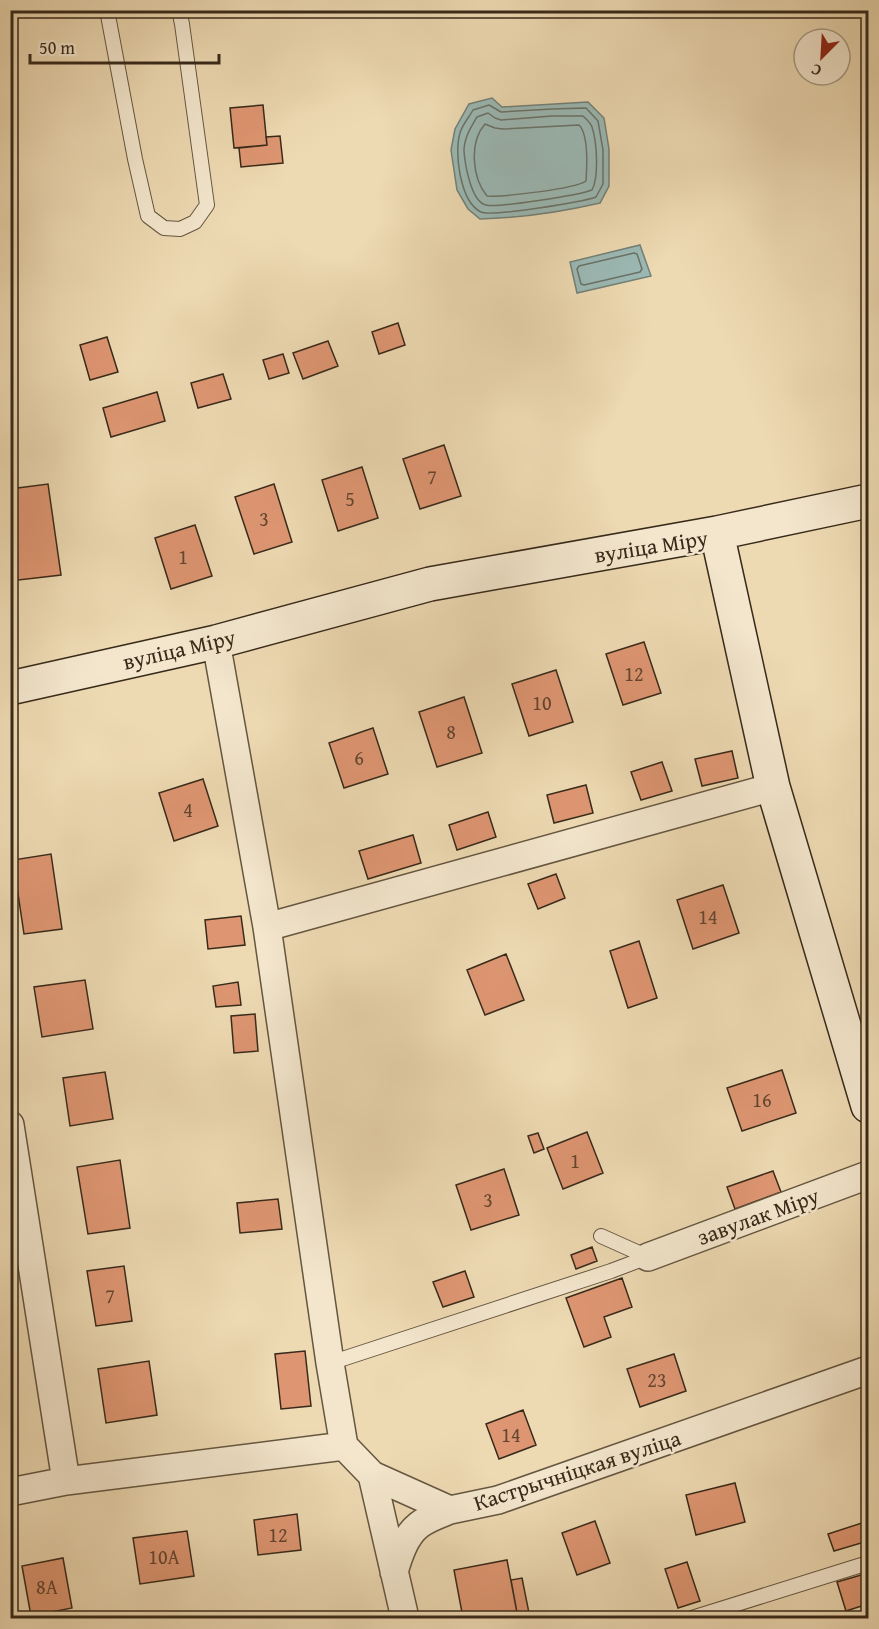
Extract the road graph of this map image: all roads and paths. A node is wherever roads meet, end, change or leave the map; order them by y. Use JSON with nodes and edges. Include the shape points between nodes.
{"nodes":[{"id":1,"x":107,"y":10,"type":"edge"},
{"id":2,"x":179,"y":10,"type":"edge"},
{"id":3,"x":868,"y":501,"type":"edge"},
{"id":4,"x":717,"y":533,"type":"junction"},
{"id":5,"x":216,"y":642,"type":"junction"},
{"id":6,"x":10,"y":688,"type":"edge"},
{"id":7,"x":773,"y":787,"type":"junction"},
{"id":8,"x":267,"y":927,"type":"junction"},
{"id":9,"x":868,"y":1106,"type":"edge"},
{"id":10,"x":10,"y":1125,"type":"edge"},
{"id":11,"x":868,"y":1175,"type":"edge"},
{"id":12,"x":601,"y":1236,"type":"dead end"},
{"id":13,"x":648,"y":1257,"type":"junction"},
{"id":14,"x":330,"y":1363,"type":"junction"},
{"id":15,"x":868,"y":1370,"type":"edge"},
{"id":16,"x":344,"y":1446,"type":"junction"},
{"id":17,"x":372,"y":1475,"type":"junction"},
{"id":18,"x":66,"y":1481,"type":"junction"},
{"id":19,"x":10,"y":1492,"type":"edge"},
{"id":20,"x":450,"y":1510,"type":"junction"},
{"id":21,"x":868,"y":1563,"type":"edge"},
{"id":22,"x":394,"y":1572,"type":"junction"},
{"id":23,"x":405,"y":1618,"type":"edge"},
{"id":24,"x":692,"y":1618,"type":"edge"}],
"edges":[{"from":1,"to":2,"type":"lane","via":[[148,216],[164,228],[180,229],[195,222],[207,205]]},
{"from":3,"to":4,"type":"street"},
{"from":4,"to":5,"type":"street","name":"вуліца Міру","via":[[430,584]]},
{"from":4,"to":7,"type":"street","name":"вуліца Міру"},
{"from":5,"to":6,"type":"street","name":"вуліца Міру"},
{"from":5,"to":8,"type":"street"},
{"from":7,"to":8,"type":"street"},
{"from":7,"to":9,"type":"street","name":"вуліца Міру"},
{"from":8,"to":14,"type":"street"},
{"from":10,"to":18,"type":"street"},
{"from":11,"to":13,"type":"street","name":"завулак Міру"},
{"from":12,"to":13,"type":"lane"},
{"from":13,"to":14,"type":"lane"},
{"from":14,"to":16,"type":"street"},
{"from":15,"to":20,"type":"street","name":"Кастрычніцкая вуліца","via":[[498,1500]]},
{"from":16,"to":17,"type":"street","name":"Кастрычніцкая вуліца"},
{"from":16,"to":18,"type":"street"},
{"from":17,"to":20,"type":"street","name":"Кастрычніцкая вуліца"},
{"from":17,"to":22,"type":"street"},
{"from":18,"to":19,"type":"street"},
{"from":20,"to":22,"type":"street","via":[[420,1524],[409,1535]]},
{"from":21,"to":24,"type":"lane"},
{"from":22,"to":23,"type":"street"}]}
